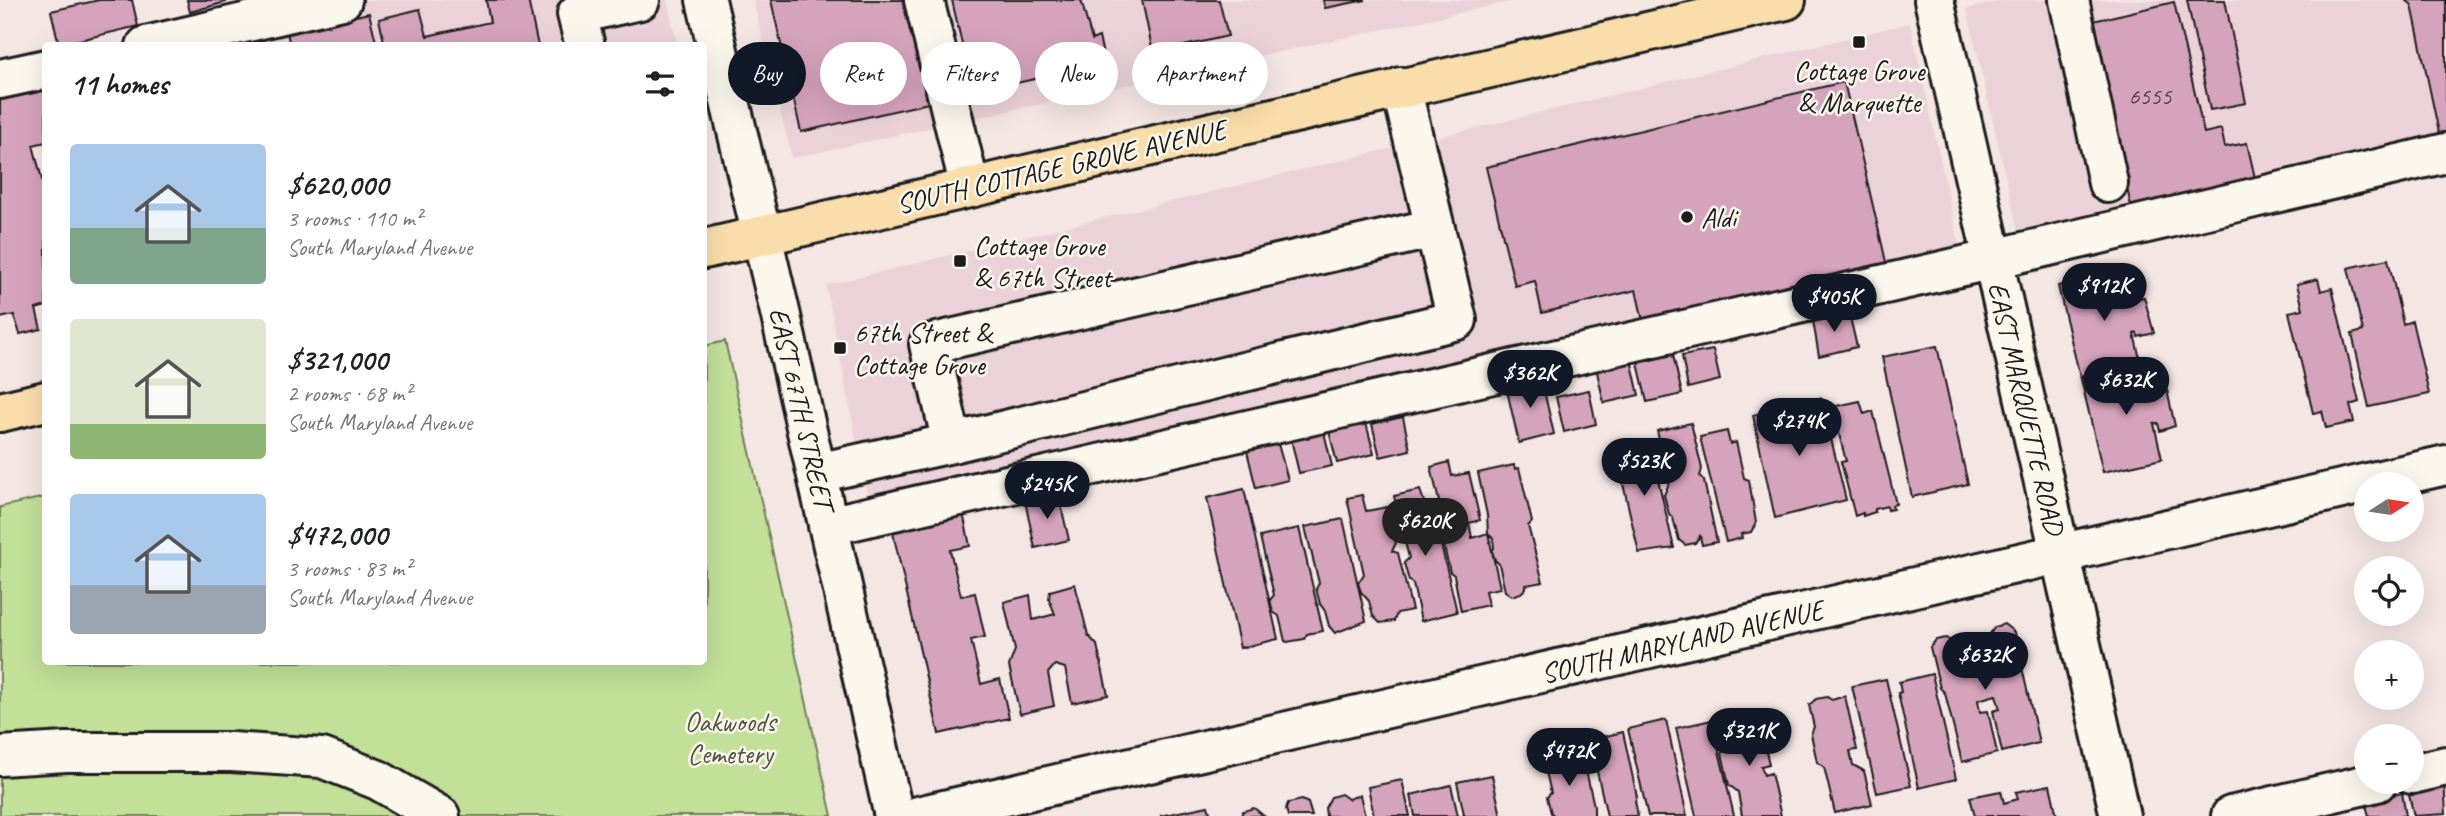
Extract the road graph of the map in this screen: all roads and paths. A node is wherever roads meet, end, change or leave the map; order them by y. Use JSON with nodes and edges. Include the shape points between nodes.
{"nodes":[{"id":1,"x":342,"y":0,"type":"edge"},
{"id":2,"x":640,"y":0,"type":"edge"},
{"id":3,"x":706,"y":0,"type":"edge"},
{"id":4,"x":924,"y":0,"type":"edge"},
{"id":5,"x":1786,"y":0,"type":"edge"},
{"id":6,"x":1934,"y":0,"type":"edge"},
{"id":7,"x":2069,"y":0,"type":"edge"},
{"id":8,"x":1733,"y":6,"type":"edge"},
{"id":9,"x":163,"y":42,"type":"edge"},
{"id":10,"x":584,"y":42,"type":"edge"},
{"id":11,"x":42,"y":70,"type":"edge"},
{"id":12,"x":0,"y":79,"type":"edge"},
{"id":13,"x":1401,"y":87,"type":"junction"},
{"id":14,"x":715,"y":88,"type":"edge"},
{"id":15,"x":2446,"y":153,"type":"edge"},
{"id":16,"x":2108,"y":183,"type":"dead end"},
{"id":17,"x":970,"y":187,"type":"junction"},
{"id":18,"x":1435,"y":228,"type":"junction"},
{"id":19,"x":763,"y":236,"type":"junction"},
{"id":20,"x":707,"y":248,"type":"edge"},
{"id":21,"x":1993,"y":259,"type":"junction"},
{"id":22,"x":42,"y":402,"type":"edge"},
{"id":23,"x":0,"y":412,"type":"edge"},
{"id":24,"x":952,"y":443,"type":"junction"},
{"id":25,"x":2446,"y":465,"type":"edge"},
{"id":26,"x":817,"y":473,"type":"junction"},
{"id":27,"x":828,"y":526,"type":"junction"},
{"id":28,"x":2060,"y":554,"type":"junction"},
{"id":29,"x":0,"y":757,"type":"edge"},
{"id":30,"x":2446,"y":766,"type":"edge"},
{"id":31,"x":2424,"y":771,"type":"edge"},
{"id":32,"x":2354,"y":787,"type":"edge"},
{"id":33,"x":440,"y":816,"type":"edge"},
{"id":34,"x":894,"y":816,"type":"edge"},
{"id":35,"x":918,"y":816,"type":"edge"},
{"id":36,"x":2120,"y":816,"type":"edge"},
{"id":37,"x":2231,"y":816,"type":"edge"}],
"edges":[{"from":1,"to":9,"type":"street"},
{"from":2,"to":10,"type":"street","via":[[577,14]]},
{"from":3,"to":14,"type":"street","name":"EAST 67TH STREET"},
{"from":4,"to":17,"type":"street"},
{"from":5,"to":8,"type":"main road","name":"SOUTH COTTAGE GROVE AVENUE"},
{"from":6,"to":21,"type":"street","name":"EAST MARQUETTE ROAD"},
{"from":7,"to":16,"type":"street"},
{"from":8,"to":13,"type":"main road","name":"SOUTH COTTAGE GROVE AVENUE"},
{"from":11,"to":12,"type":"street"},
{"from":13,"to":17,"type":"main road","name":"SOUTH COTTAGE GROVE AVENUE"},
{"from":13,"to":18,"type":"street"},
{"from":14,"to":19,"type":"street","name":"EAST 67TH STREET"},
{"from":15,"to":21,"type":"street"},
{"from":17,"to":19,"type":"main road","name":"SOUTH COTTAGE GROVE AVENUE"},
{"from":18,"to":24,"type":"street","via":[[1457,320]]},
{"from":18,"to":24,"type":"street","via":[[929,344]]},
{"from":19,"to":20,"type":"main road","name":"SOUTH COTTAGE GROVE AVENUE"},
{"from":19,"to":26,"type":"street","name":"EAST 67TH STREET"},
{"from":21,"to":27,"type":"street"},
{"from":21,"to":28,"type":"street","name":"EAST MARQUETTE ROAD"},
{"from":22,"to":23,"type":"main road"},
{"from":24,"to":26,"type":"street"},
{"from":25,"to":28,"type":"street","name":"SOUTH MARYLAND AVENUE"},
{"from":26,"to":27,"type":"street","name":"EAST 67TH STREET"},
{"from":27,"to":34,"type":"street","name":"EAST 67TH STREET"},
{"from":28,"to":35,"type":"street","name":"SOUTH MARYLAND AVENUE"},
{"from":28,"to":36,"type":"street","name":"EAST MARQUETTE ROAD"},
{"from":29,"to":33,"type":"street","via":[[66,752],[231,752],[322,758],[378,780]]},
{"from":30,"to":31,"type":"street"},
{"from":32,"to":37,"type":"street"}]}
